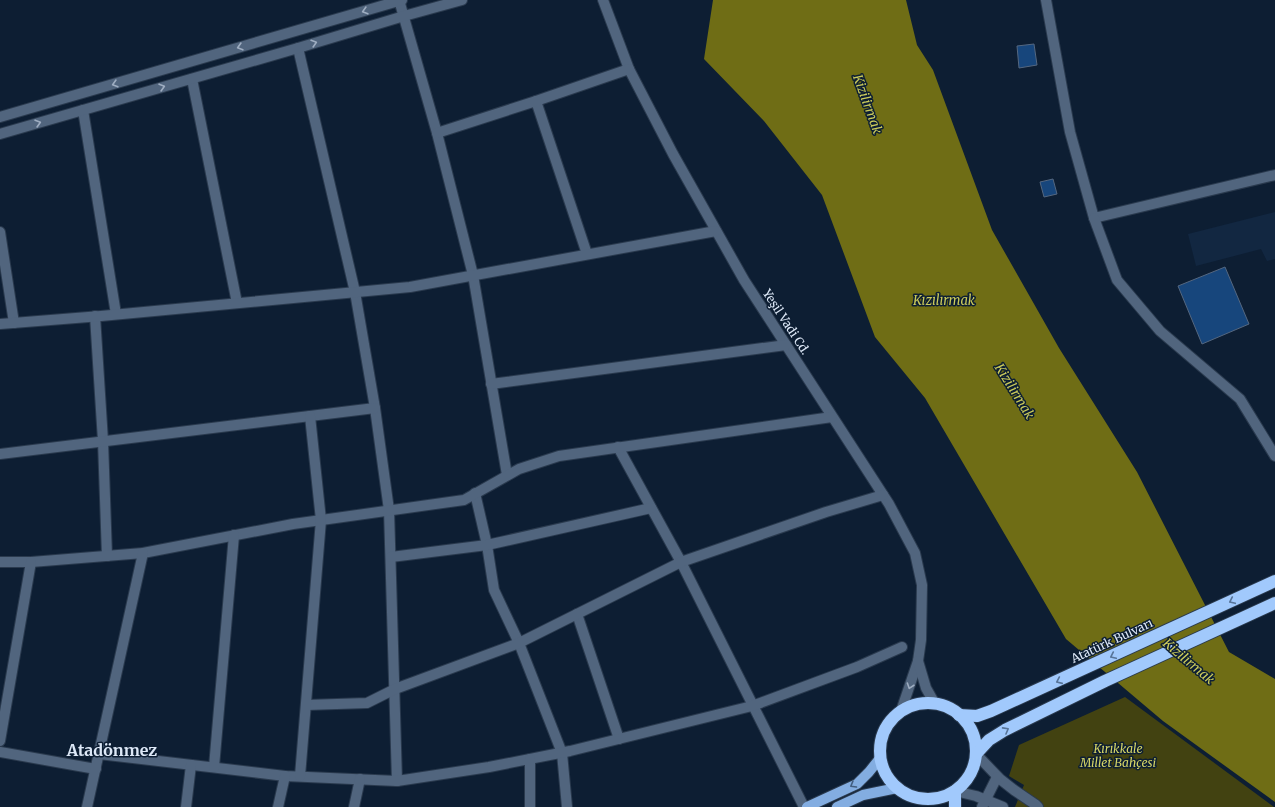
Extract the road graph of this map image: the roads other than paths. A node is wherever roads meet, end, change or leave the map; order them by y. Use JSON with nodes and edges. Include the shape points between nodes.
{"nodes":[{"id":1,"x":400,"y":0,"type":"edge"},
{"id":2,"x":462,"y":0,"type":"edge"},
{"id":3,"x":603,"y":0,"type":"edge"},
{"id":4,"x":1046,"y":0,"type":"edge"},
{"id":5,"x":404,"y":16,"type":"junction"},
{"id":6,"x":298,"y":48,"type":"junction"},
{"id":7,"x":629,"y":69,"type":"junction"},
{"id":8,"x":192,"y":79,"type":"junction"},
{"id":9,"x":536,"y":101,"type":"junction"},
{"id":10,"x":83,"y":110,"type":"junction"},
{"id":11,"x":0,"y":117,"type":"edge"},
{"id":12,"x":438,"y":133,"type":"junction"},
{"id":13,"x":0,"y":134,"type":"edge"},
{"id":14,"x":1275,"y":175,"type":"edge"},
{"id":15,"x":1094,"y":218,"type":"junction"},
{"id":16,"x":716,"y":231,"type":"junction"},
{"id":17,"x":0,"y":232,"type":"edge"},
{"id":18,"x":587,"y":254,"type":"junction"},
{"id":19,"x":473,"y":275,"type":"junction"},
{"id":20,"x":356,"y":292,"type":"junction"},
{"id":21,"x":237,"y":303,"type":"junction"},
{"id":22,"x":116,"y":314,"type":"junction"},
{"id":23,"x":94,"y":316,"type":"junction"},
{"id":24,"x":14,"y":323,"type":"junction"},
{"id":25,"x":0,"y":324,"type":"edge"},
{"id":26,"x":786,"y":345,"type":"junction"},
{"id":27,"x":491,"y":384,"type":"junction"},
{"id":28,"x":375,"y":408,"type":"junction"},
{"id":29,"x":310,"y":416,"type":"junction"},
{"id":30,"x":832,"y":417,"type":"junction"},
{"id":31,"x":103,"y":441,"type":"junction"},
{"id":32,"x":618,"y":447,"type":"junction"},
{"id":33,"x":0,"y":454,"type":"edge"},
{"id":34,"x":1275,"y":456,"type":"edge"},
{"id":35,"x":507,"y":475,"type":"junction"},
{"id":36,"x":475,"y":494,"type":"junction"},
{"id":37,"x":883,"y":495,"type":"junction"},
{"id":38,"x":651,"y":508,"type":"junction"},
{"id":39,"x":389,"y":510,"type":"junction"},
{"id":40,"x":321,"y":520,"type":"junction"},
{"id":41,"x":234,"y":536,"type":"junction"},
{"id":42,"x":487,"y":545,"type":"junction"},
{"id":43,"x":143,"y":553,"type":"junction"},
{"id":44,"x":107,"y":556,"type":"junction"},
{"id":45,"x":391,"y":557,"type":"junction"},
{"id":46,"x":0,"y":562,"type":"edge"},
{"id":47,"x":31,"y":562,"type":"junction"},
{"id":48,"x":681,"y":562,"type":"junction"},
{"id":49,"x":1271,"y":583,"type":"edge"},
{"id":50,"x":1275,"y":603,"type":"edge"},
{"id":51,"x":577,"y":614,"type":"junction"},
{"id":52,"x":519,"y":643,"type":"junction"},
{"id":53,"x":902,"y":647,"type":"dead end"},
{"id":54,"x":918,"y":661,"type":"junction"},
{"id":55,"x":395,"y":689,"type":"junction"},
{"id":56,"x":935,"y":704,"type":"junction"},
{"id":57,"x":306,"y":705,"type":"junction"},
{"id":58,"x":752,"y":706,"type":"junction"},
{"id":59,"x":901,"y":712,"type":"junction"},
{"id":60,"x":959,"y":715,"type":"junction"},
{"id":61,"x":619,"y":739,"type":"junction"},
{"id":62,"x":0,"y":741,"type":"edge"},
{"id":63,"x":0,"y":752,"type":"edge"},
{"id":64,"x":562,"y":753,"type":"junction"},
{"id":65,"x":99,"y":754,"type":"junction"},
{"id":66,"x":976,"y":754,"type":"junction"},
{"id":67,"x":881,"y":758,"type":"junction"},
{"id":68,"x":530,"y":759,"type":"junction"},
{"id":69,"x":191,"y":765,"type":"junction"},
{"id":70,"x":214,"y":767,"type":"junction"},
{"id":71,"x":96,"y":769,"type":"junction"},
{"id":72,"x":285,"y":776,"type":"junction"},
{"id":73,"x":300,"y":776,"type":"junction"},
{"id":74,"x":997,"y":777,"type":"junction"},
{"id":75,"x":360,"y":779,"type":"junction"},
{"id":76,"x":397,"y":780,"type":"junction"},
{"id":77,"x":897,"y":788,"type":"junction"},
{"id":78,"x":955,"y":791,"type":"junction"},
{"id":79,"x":924,"y":803,"type":"edge"},
{"id":80,"x":984,"y":803,"type":"edge"},
{"id":81,"x":87,"y":807,"type":"edge"},
{"id":82,"x":186,"y":807,"type":"edge"},
{"id":83,"x":278,"y":807,"type":"edge"},
{"id":84,"x":354,"y":807,"type":"edge"},
{"id":85,"x":530,"y":807,"type":"edge"},
{"id":86,"x":567,"y":807,"type":"edge"},
{"id":87,"x":804,"y":807,"type":"edge"},
{"id":88,"x":807,"y":807,"type":"edge"},
{"id":89,"x":837,"y":807,"type":"edge"},
{"id":90,"x":955,"y":807,"type":"edge"},
{"id":91,"x":1003,"y":807,"type":"edge"},
{"id":92,"x":1038,"y":807,"type":"edge"}],
"edges":[{"from":1,"to":5,"type":"street"},
{"from":1,"to":11,"type":"street","one_way":true},
{"from":2,"to":5,"type":"street"},
{"from":3,"to":7,"type":"street","name":"Yeşil Vadi Cd."},
{"from":4,"to":15,"type":"street","via":[[1070,132]]},
{"from":6,"to":5,"type":"street","one_way":true},
{"from":5,"to":12,"type":"street"},
{"from":6,"to":8,"type":"street"},
{"from":6,"to":20,"type":"street"},
{"from":7,"to":9,"type":"street"},
{"from":7,"to":16,"type":"street","name":"Yeşil Vadi Cd."},
{"from":10,"to":8,"type":"street","one_way":true},
{"from":8,"to":21,"type":"street"},
{"from":9,"to":12,"type":"street"},
{"from":9,"to":18,"type":"street"},
{"from":13,"to":10,"type":"street","one_way":true},
{"from":10,"to":22,"type":"street"},
{"from":12,"to":19,"type":"street"},
{"from":14,"to":15,"type":"street"},
{"from":15,"to":34,"type":"street","via":[[1117,280],[1160,331],[1240,399]]},
{"from":16,"to":18,"type":"street"},
{"from":16,"to":26,"type":"street","name":"Yeşil Vadi Cd."},
{"from":17,"to":24,"type":"street"},
{"from":18,"to":19,"type":"street"},
{"from":19,"to":20,"type":"street","via":[[410,287]]},
{"from":19,"to":27,"type":"street"},
{"from":20,"to":21,"type":"street"},
{"from":20,"to":28,"type":"street"},
{"from":21,"to":22,"type":"street"},
{"from":22,"to":23,"type":"street"},
{"from":23,"to":24,"type":"street"},
{"from":23,"to":31,"type":"street"},
{"from":24,"to":25,"type":"street"},
{"from":26,"to":27,"type":"street"},
{"from":26,"to":30,"type":"street","name":"Yeşil Vadi Cd."},
{"from":27,"to":35,"type":"street"},
{"from":28,"to":29,"type":"street"},
{"from":28,"to":39,"type":"street"},
{"from":29,"to":31,"type":"street"},
{"from":29,"to":40,"type":"street"},
{"from":30,"to":32,"type":"street"},
{"from":30,"to":37,"type":"street","name":"Yeşil Vadi Cd."},
{"from":31,"to":33,"type":"street"},
{"from":31,"to":44,"type":"street"},
{"from":32,"to":35,"type":"street","via":[[559,456]]},
{"from":32,"to":38,"type":"street"},
{"from":35,"to":36,"type":"street"},
{"from":36,"to":39,"type":"street","via":[[464,500]]},
{"from":36,"to":42,"type":"street"},
{"from":37,"to":48,"type":"street"},
{"from":37,"to":54,"type":"street","name":"Yeşil Vadi Cd.","via":[[915,553],[922,585]]},
{"from":38,"to":42,"type":"street"},
{"from":38,"to":48,"type":"street"},
{"from":39,"to":40,"type":"street"},
{"from":39,"to":45,"type":"street"},
{"from":40,"to":41,"type":"street"},
{"from":40,"to":57,"type":"street"},
{"from":41,"to":43,"type":"street"},
{"from":41,"to":70,"type":"street"},
{"from":42,"to":45,"type":"street"},
{"from":42,"to":52,"type":"street","via":[[494,590]]},
{"from":43,"to":44,"type":"street"},
{"from":43,"to":65,"type":"street"},
{"from":44,"to":47,"type":"street"},
{"from":45,"to":55,"type":"street"},
{"from":46,"to":47,"type":"street"},
{"from":47,"to":62,"type":"street"},
{"from":48,"to":51,"type":"street"},
{"from":48,"to":58,"type":"street"},
{"from":49,"to":60,"type":"highway","name":"Atatürk Bulvarı","one_way":true,"via":[[991,711],[978,716]]},
{"from":66,"to":50,"type":"highway","name":"Atatürk Bulvarı","one_way":true,"via":[[989,740],[1005,730]]},
{"from":51,"to":52,"type":"street"},
{"from":51,"to":61,"type":"street"},
{"from":52,"to":55,"type":"street"},
{"from":52,"to":64,"type":"street"},
{"from":53,"to":58,"type":"street","via":[[857,667]]},
{"from":54,"to":56,"type":"street","via":[[926,688]]},
{"from":54,"to":59,"type":"street","one_way":true},
{"from":55,"to":57,"type":"street","via":[[367,703]]},
{"from":55,"to":76,"type":"street"},
{"from":56,"to":59,"type":"highway","name":"Atatürk Bulvarı","via":[[917,705]]},
{"from":56,"to":60,"type":"highway","name":"Atatürk Bulvarı"},
{"from":57,"to":73,"type":"street"},
{"from":58,"to":61,"type":"street"},
{"from":58,"to":87,"type":"street"},
{"from":59,"to":67,"type":"highway","name":"Atatürk Bulvarı","via":[[891,720],[884,732]]},
{"from":60,"to":66,"type":"highway","name":"Atatürk Bulvarı","via":[[972,732]]},
{"from":61,"to":64,"type":"street"},
{"from":63,"to":71,"type":"street"},
{"from":64,"to":68,"type":"street"},
{"from":64,"to":86,"type":"street"},
{"from":65,"to":69,"type":"street"},
{"from":65,"to":71,"type":"street"},
{"from":66,"to":74,"type":"street"},
{"from":66,"to":78,"type":"highway","name":"Atatürk Bulvarı","via":[[972,771]]},
{"from":67,"to":77,"type":"highway","name":"Atatürk Bulvarı","via":[[886,774]]},
{"from":67,"to":88,"type":"main road","one_way":true,"via":[[856,784]]},
{"from":68,"to":76,"type":"street"},
{"from":68,"to":85,"type":"street"},
{"from":69,"to":70,"type":"street"},
{"from":69,"to":82,"type":"street"},
{"from":70,"to":72,"type":"street"},
{"from":71,"to":81,"type":"street"},
{"from":72,"to":73,"type":"street"},
{"from":72,"to":83,"type":"street"},
{"from":73,"to":75,"type":"street"},
{"from":74,"to":80,"type":"street"},
{"from":74,"to":92,"type":"street"},
{"from":75,"to":76,"type":"street"},
{"from":75,"to":84,"type":"street"},
{"from":77,"to":79,"type":"highway","name":"Atatürk Bulvarı"},
{"from":77,"to":89,"type":"main road","via":[[863,795]]},
{"from":78,"to":79,"type":"highway","name":"Atatürk Bulvarı"},
{"from":78,"to":80,"type":"street"},
{"from":78,"to":90,"type":"highway"},
{"from":80,"to":91,"type":"street"}]}
